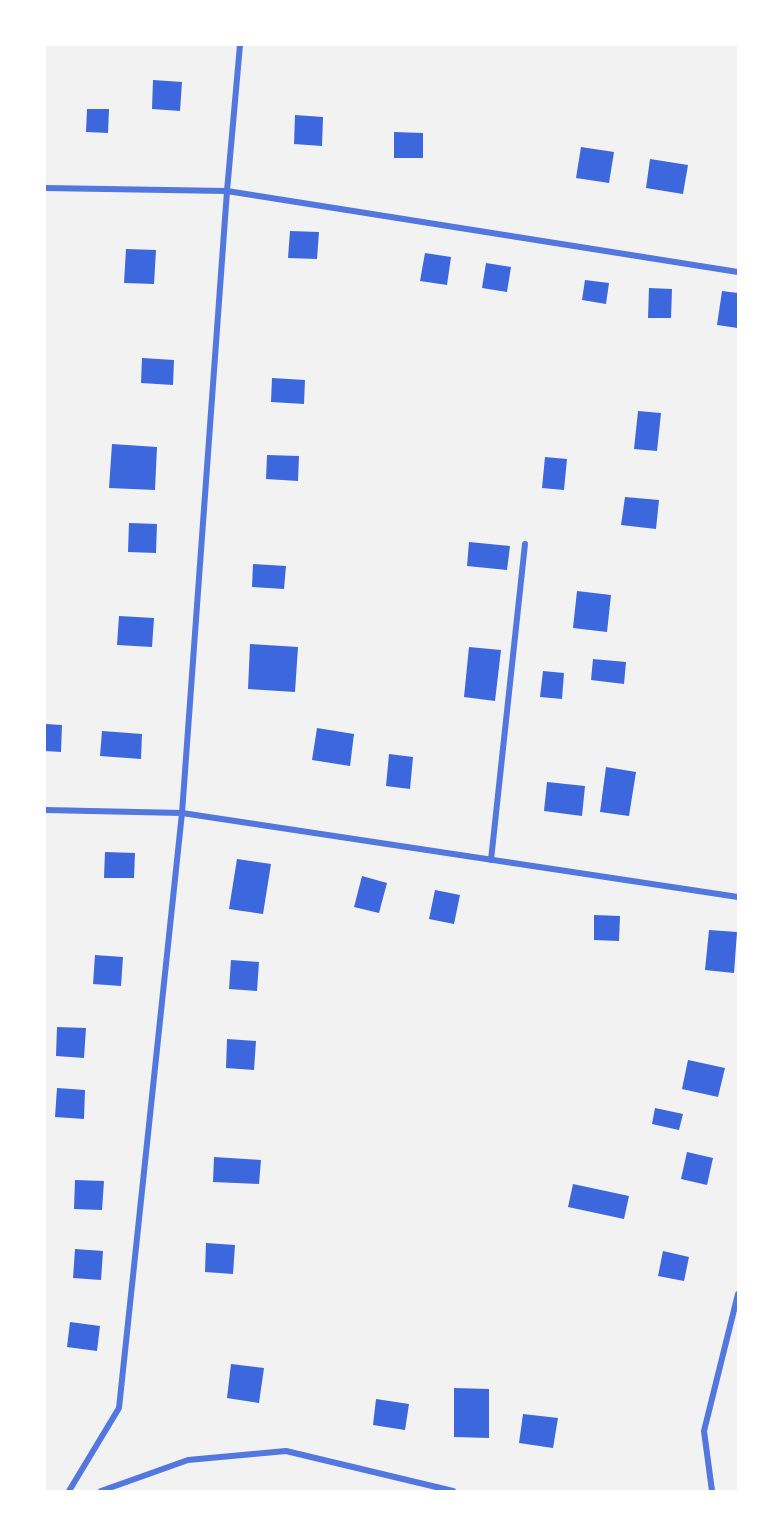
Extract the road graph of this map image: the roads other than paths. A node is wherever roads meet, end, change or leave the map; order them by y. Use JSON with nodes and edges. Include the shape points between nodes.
{"nodes":[{"id":1,"x":240,"y":45,"type":"edge"},
{"id":2,"x":45,"y":188,"type":"edge"},
{"id":3,"x":227,"y":191,"type":"junction"},
{"id":4,"x":738,"y":272,"type":"edge"},
{"id":5,"x":525,"y":544,"type":"dead end"},
{"id":6,"x":45,"y":810,"type":"edge"},
{"id":7,"x":182,"y":813,"type":"junction"},
{"id":8,"x":491,"y":860,"type":"junction"},
{"id":9,"x":738,"y":897,"type":"edge"},
{"id":10,"x":738,"y":1294,"type":"edge"},
{"id":11,"x":69,"y":1491,"type":"edge"},
{"id":12,"x":101,"y":1491,"type":"edge"},
{"id":13,"x":453,"y":1491,"type":"edge"},
{"id":14,"x":712,"y":1491,"type":"edge"}],
"edges":[{"from":1,"to":3,"type":"street"},
{"from":2,"to":3,"type":"street"},
{"from":3,"to":4,"type":"street"},
{"from":3,"to":7,"type":"street"},
{"from":5,"to":8,"type":"street"},
{"from":6,"to":7,"type":"street"},
{"from":7,"to":8,"type":"street"},
{"from":7,"to":11,"type":"street","via":[[119,1408]]},
{"from":8,"to":9,"type":"street"},
{"from":10,"to":14,"type":"street","via":[[704,1431]]},
{"from":12,"to":13,"type":"street","via":[[188,1460],[286,1451]]}]}
